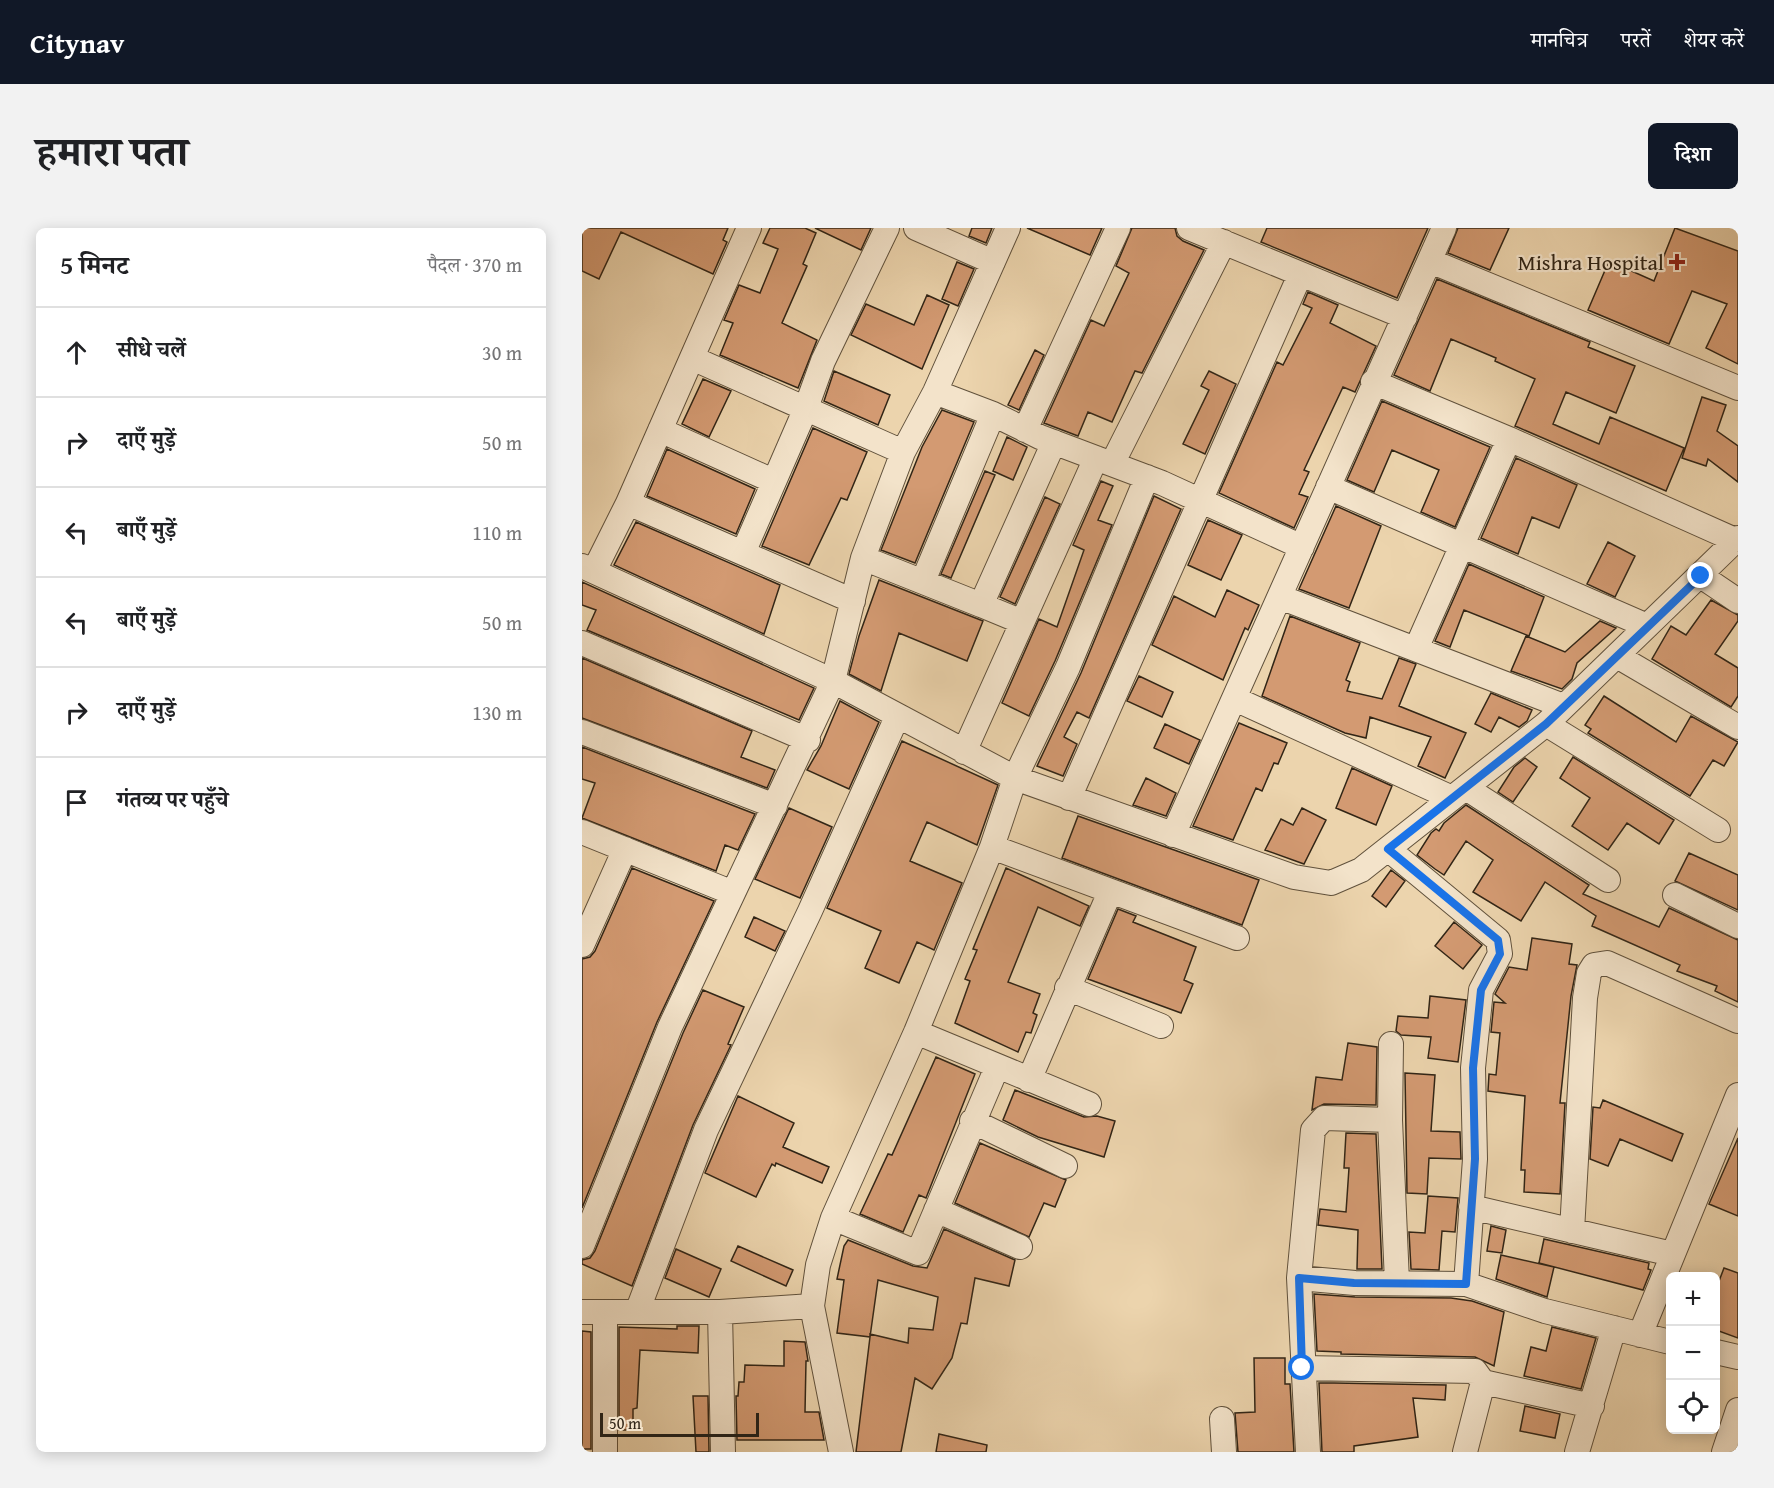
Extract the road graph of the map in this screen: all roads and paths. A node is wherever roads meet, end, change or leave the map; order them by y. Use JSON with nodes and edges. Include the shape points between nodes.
{"nodes":[{"id":1,"x":749,"y":228,"type":"edge"},
{"id":2,"x":887,"y":228,"type":"edge"},
{"id":3,"x":916,"y":228,"type":"edge"},
{"id":4,"x":1008,"y":228,"type":"edge"},
{"id":5,"x":1118,"y":228,"type":"edge"},
{"id":6,"x":1189,"y":228,"type":"edge"},
{"id":7,"x":1444,"y":228,"type":"edge"},
{"id":8,"x":1224,"y":243,"type":"junction"},
{"id":9,"x":1430,"y":261,"type":"junction"},
{"id":10,"x":993,"y":262,"type":"junction"},
{"id":11,"x":1300,"y":275,"type":"junction"},
{"id":12,"x":1405,"y":317,"type":"junction"},
{"id":13,"x":692,"y":358,"type":"junction"},
{"id":14,"x":1373,"y":382,"type":"junction"},
{"id":15,"x":1738,"y":388,"type":"edge"},
{"id":16,"x":935,"y":392,"type":"junction"},
{"id":17,"x":806,"y":408,"type":"junction"},
{"id":18,"x":993,"y":414,"type":"junction"},
{"id":19,"x":660,"y":430,"type":"junction"},
{"id":20,"x":1025,"y":430,"type":"junction"},
{"id":21,"x":1509,"y":439,"type":"junction"},
{"id":22,"x":1054,"y":442,"type":"junction"},
{"id":23,"x":903,"y":452,"type":"junction"},
{"id":24,"x":1104,"y":461,"type":"junction"},
{"id":25,"x":1148,"y":477,"type":"junction"},
{"id":26,"x":774,"y":481,"type":"junction"},
{"id":27,"x":1328,"y":487,"type":"junction"},
{"id":28,"x":1201,"y":500,"type":"junction"},
{"id":29,"x":628,"y":502,"type":"junction"},
{"id":30,"x":1737,"y":539,"type":"edge"},
{"id":31,"x":1461,"y":543,"type":"junction"},
{"id":32,"x":1302,"y":547,"type":"junction"},
{"id":33,"x":742,"y":553,"type":"junction"},
{"id":34,"x":862,"y":558,"type":"junction"},
{"id":35,"x":588,"y":568,"type":"edge"},
{"id":36,"x":1701,"y":576,"type":"junction"},
{"id":37,"x":923,"y":580,"type":"junction"},
{"id":38,"x":1280,"y":597,"type":"junction"},
{"id":39,"x":853,"y":601,"type":"junction"},
{"id":40,"x":1738,"y":601,"type":"edge"},
{"id":41,"x":981,"y":605,"type":"junction"},
{"id":42,"x":1022,"y":622,"type":"junction"},
{"id":43,"x":1647,"y":626,"type":"junction"},
{"id":44,"x":582,"y":643,"type":"edge"},
{"id":45,"x":1416,"y":649,"type":"junction"},
{"id":46,"x":1617,"y":656,"type":"junction"},
{"id":47,"x":833,"y":681,"type":"junction"},
{"id":48,"x":1235,"y":699,"type":"junction"},
{"id":49,"x":1563,"y":706,"type":"junction"},
{"id":50,"x":897,"y":717,"type":"junction"},
{"id":51,"x":1546,"y":724,"type":"junction"},
{"id":52,"x":1738,"y":727,"type":"edge"},
{"id":53,"x":582,"y":732,"type":"edge"},
{"id":54,"x":808,"y":740,"type":"junction"},
{"id":55,"x":964,"y":752,"type":"junction"},
{"id":56,"x":1015,"y":778,"type":"junction"},
{"id":57,"x":1459,"y":793,"type":"junction"},
{"id":58,"x":1069,"y":798,"type":"junction"},
{"id":59,"x":775,"y":806,"type":"junction"},
{"id":60,"x":1718,"y":830,"type":"dead end"},
{"id":61,"x":582,"y":832,"type":"edge"},
{"id":62,"x":1173,"y":835,"type":"junction"},
{"id":63,"x":992,"y":847,"type":"junction"},
{"id":64,"x":625,"y":849,"type":"junction"},
{"id":65,"x":1388,"y":849,"type":"junction"},
{"id":66,"x":1608,"y":880,"type":"dead end"},
{"id":67,"x":1110,"y":892,"type":"junction"},
{"id":68,"x":733,"y":893,"type":"junction"},
{"id":69,"x":1675,"y":896,"type":"dead end"},
{"id":70,"x":1738,"y":926,"type":"edge"},
{"id":71,"x":1237,"y":938,"type":"dead end"},
{"id":72,"x":582,"y":945,"type":"edge"},
{"id":73,"x":1067,"y":988,"type":"junction"},
{"id":74,"x":1738,"y":1021,"type":"edge"},
{"id":75,"x":1161,"y":1026,"type":"dead end"},
{"id":76,"x":916,"y":1032,"type":"junction"},
{"id":77,"x":1391,"y":1044,"type":"dead end"},
{"id":78,"x":997,"y":1067,"type":"junction"},
{"id":79,"x":1029,"y":1080,"type":"junction"},
{"id":80,"x":1738,"y":1095,"type":"edge"},
{"id":81,"x":1089,"y":1104,"type":"dead end"},
{"id":82,"x":1390,"y":1120,"type":"junction"},
{"id":83,"x":972,"y":1121,"type":"junction"},
{"id":84,"x":1065,"y":1166,"type":"dead end"},
{"id":85,"x":1471,"y":1207,"type":"junction"},
{"id":86,"x":936,"y":1210,"type":"junction"},
{"id":87,"x":833,"y":1218,"type":"junction"},
{"id":88,"x":1572,"y":1231,"type":"junction"},
{"id":89,"x":582,"y":1246,"type":"edge"},
{"id":90,"x":1020,"y":1247,"type":"dead end"},
{"id":91,"x":1672,"y":1254,"type":"junction"},
{"id":92,"x":1299,"y":1278,"type":"junction"},
{"id":93,"x":1397,"y":1282,"type":"junction"},
{"id":94,"x":1466,"y":1284,"type":"junction"},
{"id":95,"x":812,"y":1306,"type":"junction"},
{"id":96,"x":593,"y":1312,"type":"edge"},
{"id":97,"x":637,"y":1312,"type":"junction"},
{"id":98,"x":720,"y":1312,"type":"junction"},
{"id":99,"x":1614,"y":1328,"type":"junction"},
{"id":100,"x":1640,"y":1335,"type":"junction"},
{"id":101,"x":1666,"y":1341,"type":"edge"},
{"id":102,"x":1720,"y":1353,"type":"edge"},
{"id":103,"x":1738,"y":1356,"type":"edge"},
{"id":104,"x":1302,"y":1368,"type":"junction"},
{"id":105,"x":1483,"y":1382,"type":"junction"},
{"id":106,"x":1592,"y":1406,"type":"junction"},
{"id":107,"x":1738,"y":1410,"type":"edge"},
{"id":108,"x":1222,"y":1419,"type":"dead end"},
{"id":109,"x":605,"y":1452,"type":"edge"},
{"id":110,"x":723,"y":1452,"type":"edge"},
{"id":111,"x":841,"y":1452,"type":"edge"},
{"id":112,"x":1224,"y":1452,"type":"edge"},
{"id":113,"x":1308,"y":1452,"type":"edge"},
{"id":114,"x":1464,"y":1452,"type":"edge"},
{"id":115,"x":1577,"y":1452,"type":"edge"},
{"id":116,"x":1724,"y":1452,"type":"edge"}],
"edges":[{"from":1,"to":13,"type":"street"},
{"from":2,"to":17,"type":"street","via":[[823,361]]},
{"from":3,"to":10,"type":"street"},
{"from":4,"to":10,"type":"street"},
{"from":5,"to":20,"type":"street"},
{"from":6,"to":8,"type":"street"},
{"from":7,"to":9,"type":"street"},
{"from":8,"to":11,"type":"street"},
{"from":8,"to":24,"type":"street"},
{"from":9,"to":12,"type":"street"},
{"from":9,"to":15,"type":"street"},
{"from":10,"to":16,"type":"street"},
{"from":11,"to":12,"type":"street"},
{"from":11,"to":28,"type":"street"},
{"from":12,"to":14,"type":"street"},
{"from":13,"to":17,"type":"street"},
{"from":13,"to":19,"type":"street"},
{"from":14,"to":21,"type":"street"},
{"from":14,"to":27,"type":"street"},
{"from":16,"to":18,"type":"street"},
{"from":16,"to":23,"type":"street"},
{"from":17,"to":23,"type":"street"},
{"from":17,"to":26,"type":"street"},
{"from":18,"to":20,"type":"street"},
{"from":18,"to":37,"type":"street"},
{"from":19,"to":26,"type":"street"},
{"from":19,"to":29,"type":"street"},
{"from":20,"to":22,"type":"street"},
{"from":21,"to":30,"type":"street"},
{"from":21,"to":31,"type":"street"},
{"from":22,"to":24,"type":"street"},
{"from":22,"to":41,"type":"street"},
{"from":23,"to":34,"type":"street"},
{"from":24,"to":25,"type":"street"},
{"from":24,"to":42,"type":"street"},
{"from":25,"to":28,"type":"street"},
{"from":25,"to":56,"type":"street","via":[[1068,667]]},
{"from":26,"to":33,"type":"street"},
{"from":27,"to":31,"type":"street"},
{"from":27,"to":32,"type":"street"},
{"from":28,"to":32,"type":"street"},
{"from":28,"to":58,"type":"street"},
{"from":29,"to":33,"type":"street"},
{"from":29,"to":35,"type":"street"},
{"from":30,"to":36,"type":"street"},
{"from":31,"to":43,"type":"street"},
{"from":31,"to":45,"type":"street"},
{"from":32,"to":38,"type":"street"},
{"from":33,"to":39,"type":"street"},
{"from":34,"to":37,"type":"street"},
{"from":34,"to":39,"type":"street"},
{"from":35,"to":47,"type":"street"},
{"from":36,"to":40,"type":"street"},
{"from":36,"to":43,"type":"street"},
{"from":37,"to":41,"type":"street"},
{"from":38,"to":45,"type":"street"},
{"from":38,"to":48,"type":"street"},
{"from":39,"to":47,"type":"street"},
{"from":41,"to":42,"type":"street"},
{"from":42,"to":55,"type":"street"},
{"from":43,"to":46,"type":"street"},
{"from":44,"to":54,"type":"street"},
{"from":45,"to":49,"type":"street"},
{"from":46,"to":49,"type":"street"},
{"from":46,"to":52,"type":"street"},
{"from":47,"to":50,"type":"street"},
{"from":47,"to":54,"type":"street"},
{"from":48,"to":57,"type":"street"},
{"from":48,"to":62,"type":"street"},
{"from":49,"to":51,"type":"street"},
{"from":50,"to":55,"type":"street"},
{"from":50,"to":97,"type":"street","via":[[706,1130]]},
{"from":51,"to":57,"type":"street"},
{"from":51,"to":60,"type":"street"},
{"from":53,"to":59,"type":"street"},
{"from":54,"to":59,"type":"street"},
{"from":55,"to":56,"type":"street"},
{"from":56,"to":58,"type":"street"},
{"from":56,"to":63,"type":"street"},
{"from":57,"to":65,"type":"street"},
{"from":57,"to":66,"type":"street"},
{"from":58,"to":62,"type":"street"},
{"from":59,"to":68,"type":"street"},
{"from":61,"to":64,"type":"street"},
{"from":62,"to":65,"type":"street","via":[[1294,878],[1331,883],[1361,870]]},
{"from":63,"to":67,"type":"street"},
{"from":63,"to":76,"type":"street"},
{"from":64,"to":68,"type":"street"},
{"from":64,"to":72,"type":"street"},
{"from":65,"to":85,"type":"street","via":[[1501,946],[1481,990],[1473,1068],[1475,1159]]},
{"from":67,"to":71,"type":"street"},
{"from":67,"to":73,"type":"street"},
{"from":68,"to":89,"type":"street","via":[[670,1027]]},
{"from":69,"to":70,"type":"street"},
{"from":73,"to":75,"type":"street"},
{"from":73,"to":79,"type":"street"},
{"from":74,"to":88,"type":"street","via":[[1607,963],[1594,965],[1586,998]]},
{"from":76,"to":78,"type":"street"},
{"from":76,"to":87,"type":"street"},
{"from":77,"to":82,"type":"street"},
{"from":78,"to":79,"type":"street"},
{"from":78,"to":83,"type":"street"},
{"from":79,"to":81,"type":"street"},
{"from":80,"to":91,"type":"street"},
{"from":82,"to":92,"type":"street","via":[[1324,1118],[1313,1130]]},
{"from":82,"to":93,"type":"street"},
{"from":83,"to":84,"type":"street"},
{"from":83,"to":86,"type":"street"},
{"from":85,"to":88,"type":"street"},
{"from":85,"to":94,"type":"street"},
{"from":86,"to":87,"type":"street","via":[[918,1253]]},
{"from":86,"to":90,"type":"street"},
{"from":87,"to":95,"type":"street","via":[[818,1265]]},
{"from":88,"to":91,"type":"street"},
{"from":91,"to":100,"type":"street"},
{"from":92,"to":93,"type":"street"},
{"from":92,"to":104,"type":"street"},
{"from":93,"to":94,"type":"street"},
{"from":94,"to":99,"type":"street","via":[[1545,1311]]},
{"from":95,"to":98,"type":"street"},
{"from":95,"to":111,"type":"street"},
{"from":96,"to":97,"type":"street"},
{"from":96,"to":109,"type":"street"},
{"from":97,"to":98,"type":"street"},
{"from":98,"to":110,"type":"street"},
{"from":99,"to":100,"type":"street"},
{"from":99,"to":106,"type":"street"},
{"from":100,"to":101,"type":"street"},
{"from":102,"to":103,"type":"street"},
{"from":104,"to":105,"type":"street","via":[[1475,1371]]},
{"from":104,"to":113,"type":"street"},
{"from":105,"to":106,"type":"street"},
{"from":105,"to":114,"type":"street"},
{"from":106,"to":115,"type":"street"},
{"from":107,"to":116,"type":"street"},
{"from":108,"to":112,"type":"street"}]}
